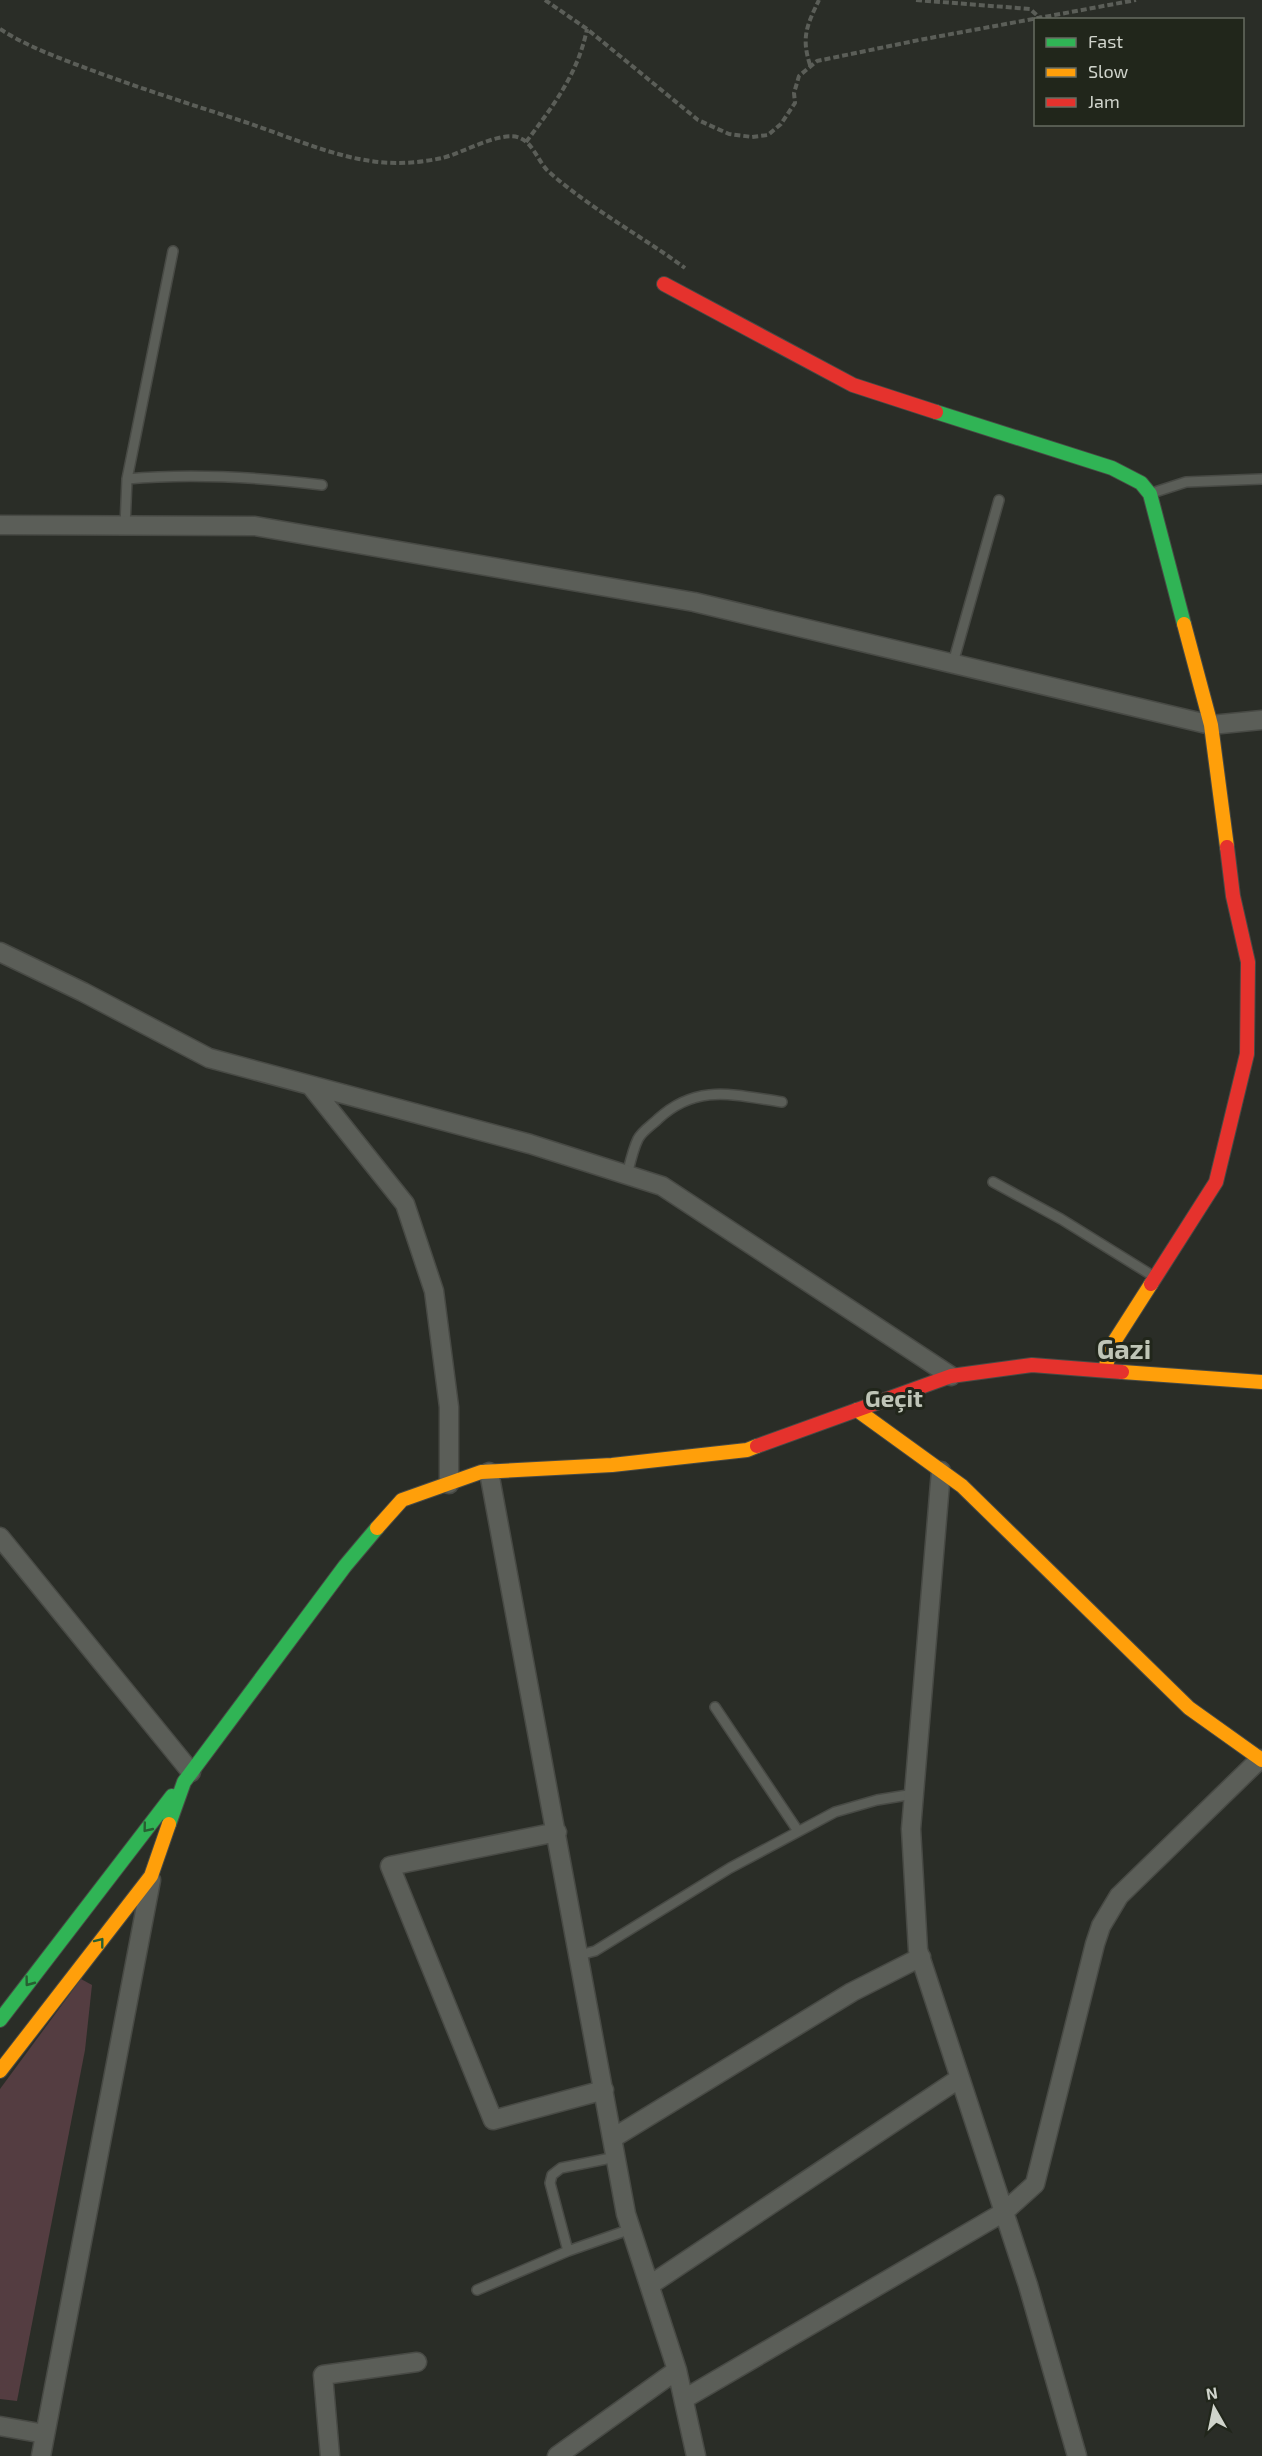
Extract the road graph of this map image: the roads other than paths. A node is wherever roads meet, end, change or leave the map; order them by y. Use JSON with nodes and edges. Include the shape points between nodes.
{"nodes":[{"id":1,"x":173,"y":251,"type":"dead end"},
{"id":2,"x":664,"y":284,"type":"dead end"},
{"id":3,"x":1262,"y":478,"type":"edge"},
{"id":4,"x":128,"y":479,"type":"junction"},
{"id":5,"x":322,"y":485,"type":"dead end"},
{"id":6,"x":1150,"y":494,"type":"junction"},
{"id":7,"x":999,"y":500,"type":"dead end"},
{"id":8,"x":0,"y":525,"type":"edge"},
{"id":9,"x":125,"y":526,"type":"junction"},
{"id":10,"x":953,"y":663,"type":"junction"},
{"id":11,"x":1262,"y":720,"type":"edge"},
{"id":12,"x":1211,"y":725,"type":"junction"},
{"id":13,"x":0,"y":952,"type":"edge"},
{"id":14,"x":310,"y":1085,"type":"junction"},
{"id":15,"x":782,"y":1102,"type":"dead end"},
{"id":16,"x":627,"y":1174,"type":"junction"},
{"id":17,"x":993,"y":1182,"type":"dead end"},
{"id":18,"x":1155,"y":1277,"type":"junction"},
{"id":19,"x":1105,"y":1369,"type":"junction"},
{"id":20,"x":951,"y":1376,"type":"junction"},
{"id":21,"x":1262,"y":1382,"type":"edge"},
{"id":22,"x":857,"y":1410,"type":"junction"},
{"id":23,"x":941,"y":1471,"type":"junction"},
{"id":24,"x":489,"y":1472,"type":"junction"},
{"id":25,"x":449,"y":1484,"type":"junction"},
{"id":26,"x":0,"y":1537,"type":"edge"},
{"id":27,"x":716,"y":1707,"type":"dead end"},
{"id":28,"x":1261,"y":1759,"type":"edge"},
{"id":29,"x":187,"y":1777,"type":"junction"},
{"id":30,"x":914,"y":1794,"type":"junction"},
{"id":31,"x":798,"y":1831,"type":"junction"},
{"id":32,"x":557,"y":1832,"type":"junction"},
{"id":33,"x":152,"y":1876,"type":"junction"},
{"id":34,"x":579,"y":1955,"type":"junction"},
{"id":35,"x":921,"y":1957,"type":"junction"},
{"id":36,"x":0,"y":2020,"type":"edge"},
{"id":37,"x":0,"y":2071,"type":"edge"},
{"id":38,"x":960,"y":2078,"type":"junction"},
{"id":39,"x":604,"y":2090,"type":"junction"},
{"id":40,"x":613,"y":2138,"type":"junction"},
{"id":41,"x":616,"y":2157,"type":"junction"},
{"id":42,"x":1004,"y":2212,"type":"junction"},
{"id":43,"x":631,"y":2229,"type":"junction"},
{"id":44,"x":568,"y":2251,"type":"junction"},
{"id":45,"x":650,"y":2285,"type":"junction"},
{"id":46,"x":477,"y":2290,"type":"dead end"},
{"id":47,"x":417,"y":2362,"type":"dead end"},
{"id":48,"x":677,"y":2370,"type":"junction"},
{"id":49,"x":684,"y":2399,"type":"junction"},
{"id":50,"x":0,"y":2426,"type":"edge"},
{"id":51,"x":45,"y":2434,"type":"junction"},
{"id":52,"x":41,"y":2456,"type":"edge"},
{"id":53,"x":330,"y":2456,"type":"edge"},
{"id":54,"x":557,"y":2456,"type":"edge"},
{"id":55,"x":696,"y":2456,"type":"edge"},
{"id":56,"x":1077,"y":2456,"type":"edge"}],
"edges":[{"from":1,"to":4,"type":"lane"},
{"from":2,"to":6,"type":"street","via":[[853,385],[1112,468],[1141,483]]},
{"from":3,"to":6,"type":"lane","via":[[1186,482]]},
{"from":4,"to":5,"type":"lane","via":[[240,476]]},
{"from":4,"to":9,"type":"lane"},
{"from":6,"to":12,"type":"street"},
{"from":7,"to":10,"type":"lane"},
{"from":8,"to":9,"type":"street"},
{"from":9,"to":10,"type":"street","via":[[255,526],[694,602]]},
{"from":10,"to":12,"type":"street"},
{"from":11,"to":12,"type":"street"},
{"from":12,"to":18,"type":"street","via":[[1233,896],[1248,962],[1247,1054],[1216,1182]]},
{"from":13,"to":14,"type":"street","via":[[209,1058]]},
{"from":14,"to":16,"type":"street"},
{"from":14,"to":25,"type":"street","via":[[405,1204],[434,1291],[449,1407]]},
{"from":15,"to":16,"type":"lane","via":[[715,1094],[682,1101],[639,1137]]},
{"from":16,"to":20,"type":"street","via":[[662,1186]]},
{"from":17,"to":18,"type":"lane"},
{"from":18,"to":19,"type":"street","via":[[1112,1345]]},
{"from":19,"to":20,"type":"street","via":[[1032,1365]]},
{"from":19,"to":21,"type":"street"},
{"from":20,"to":22,"type":"street"},
{"from":22,"to":23,"type":"street"},
{"from":22,"to":24,"type":"street","via":[[747,1450],[612,1465]]},
{"from":23,"to":28,"type":"street","via":[[970,1494],[1189,1708]]},
{"from":23,"to":30,"type":"street"},
{"from":24,"to":25,"type":"street"},
{"from":24,"to":32,"type":"street"},
{"from":25,"to":29,"type":"street","via":[[402,1500],[345,1566]]},
{"from":26,"to":29,"type":"street"},
{"from":27,"to":31,"type":"lane"},
{"from":28,"to":42,"type":"street","via":[[1109,1910],[1095,1944],[1035,2184]]},
{"from":29,"to":33,"type":"street"},
{"from":29,"to":36,"type":"street","one_way":true},
{"from":30,"to":31,"type":"lane","via":[[835,1812]]},
{"from":30,"to":35,"type":"street","via":[[911,1829]]},
{"from":31,"to":34,"type":"lane","via":[[595,1951]]},
{"from":32,"to":34,"type":"street"},
{"from":32,"to":39,"type":"street","via":[[390,1866],[493,2120]]},
{"from":37,"to":33,"type":"street","one_way":true},
{"from":33,"to":51,"type":"street"},
{"from":34,"to":39,"type":"street"},
{"from":35,"to":38,"type":"street"},
{"from":35,"to":40,"type":"street","via":[[852,1992]]},
{"from":38,"to":42,"type":"street"},
{"from":38,"to":45,"type":"street"},
{"from":39,"to":40,"type":"street"},
{"from":40,"to":41,"type":"street"},
{"from":41,"to":43,"type":"street"},
{"from":41,"to":44,"type":"lane","via":[[561,2168],[552,2175],[550,2183]]},
{"from":42,"to":49,"type":"street"},
{"from":42,"to":56,"type":"street"},
{"from":43,"to":44,"type":"lane"},
{"from":43,"to":45,"type":"street"},
{"from":44,"to":46,"type":"lane"},
{"from":45,"to":48,"type":"street"},
{"from":47,"to":53,"type":"street","via":[[323,2374]]},
{"from":48,"to":49,"type":"street"},
{"from":48,"to":54,"type":"street"},
{"from":49,"to":55,"type":"street"},
{"from":50,"to":51,"type":"street"},
{"from":51,"to":52,"type":"street"}]}
